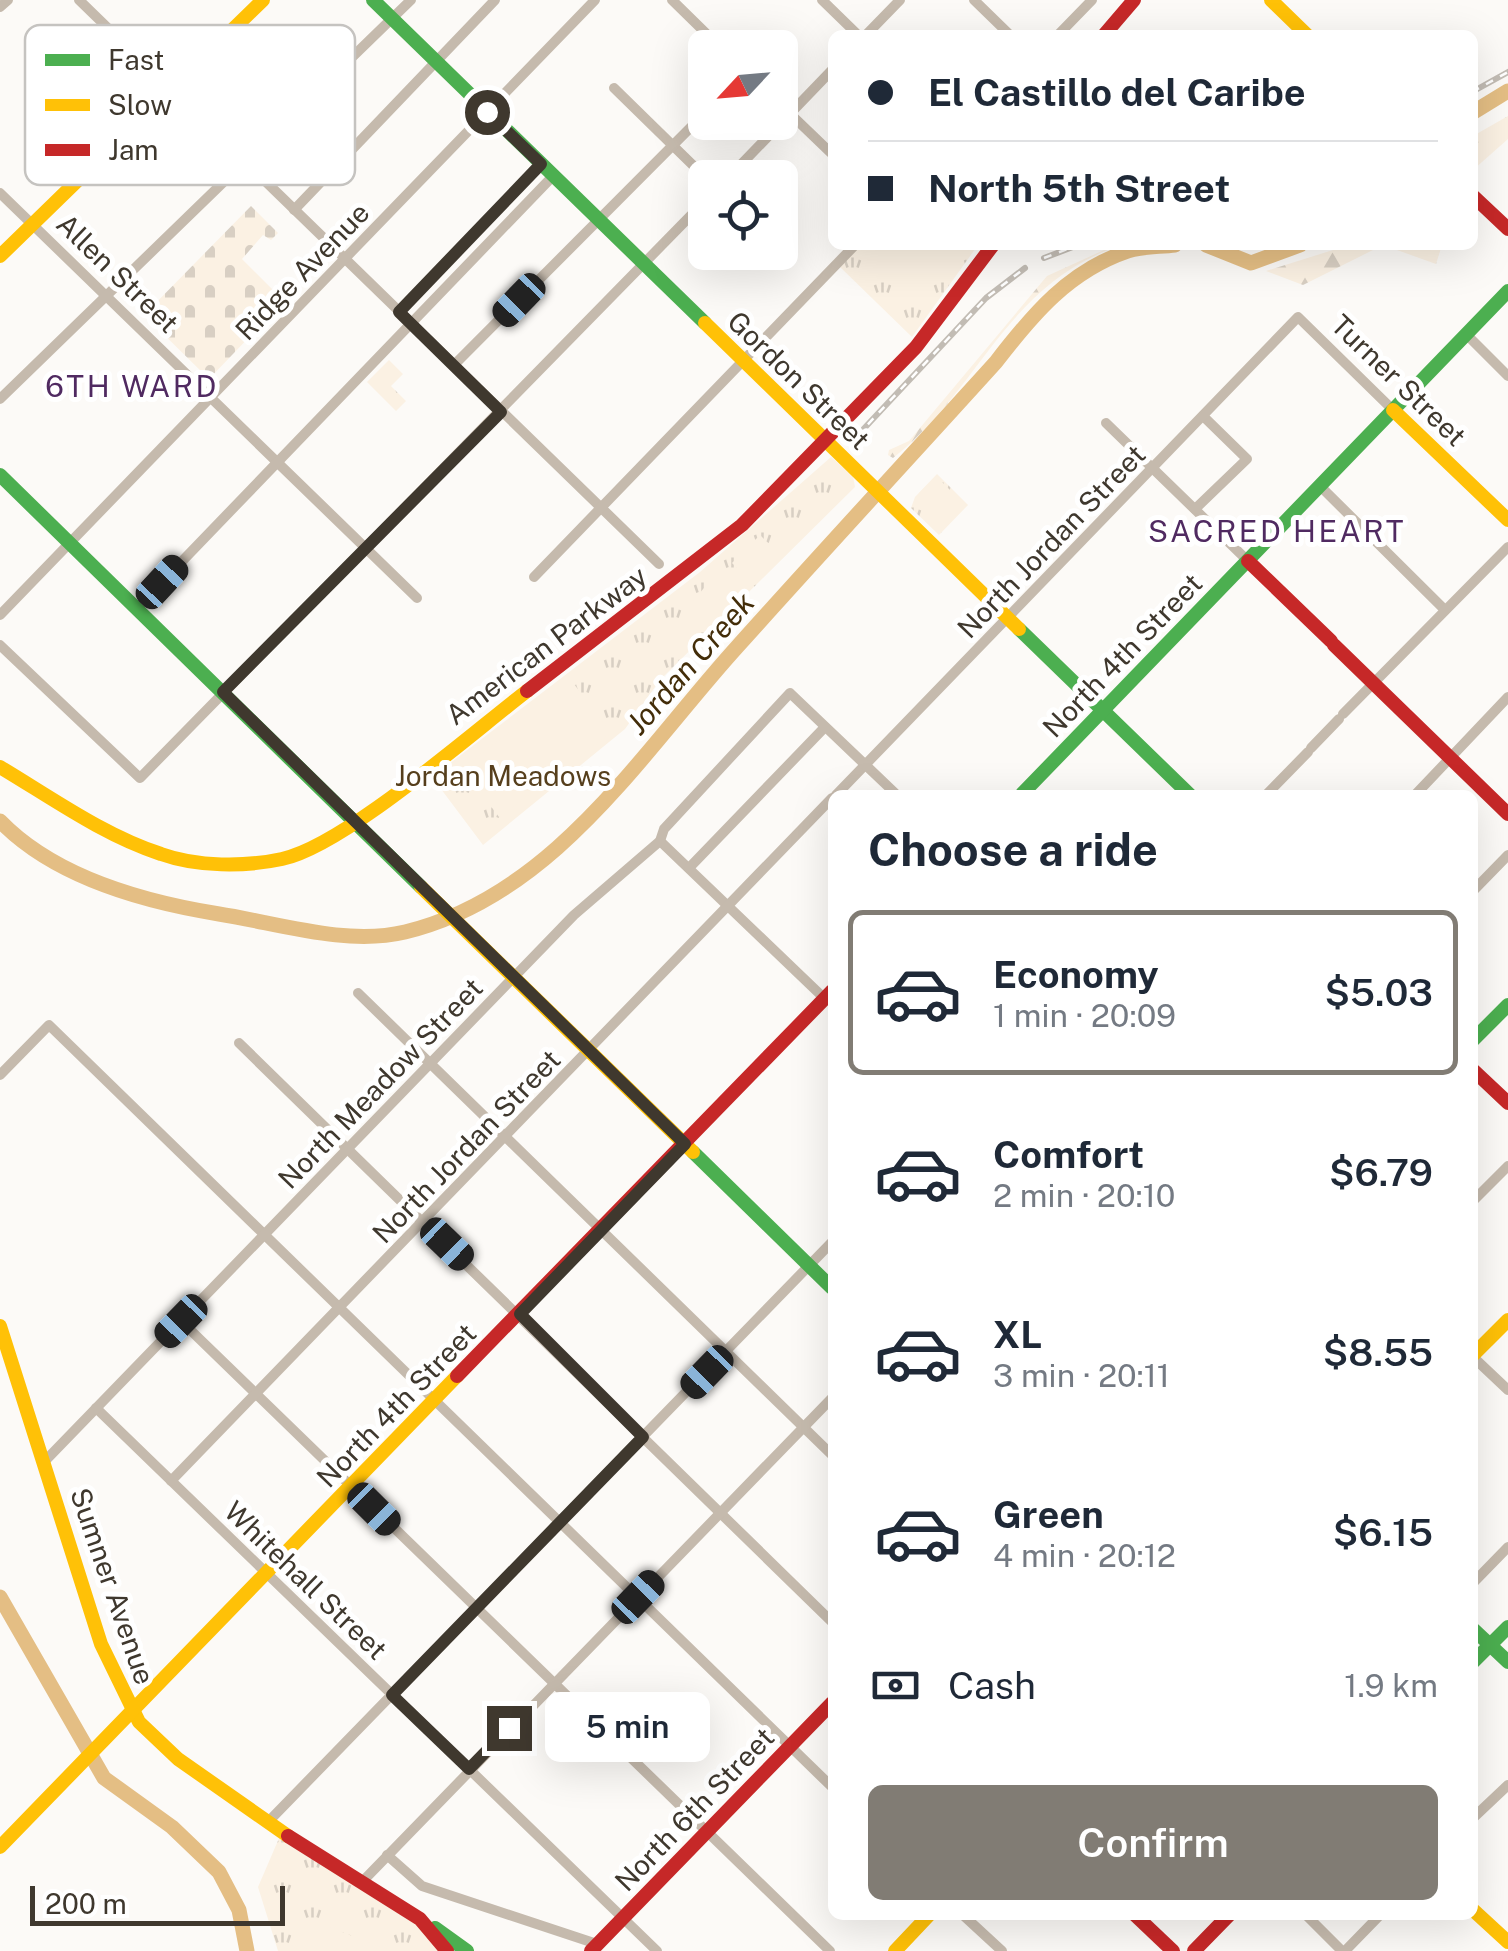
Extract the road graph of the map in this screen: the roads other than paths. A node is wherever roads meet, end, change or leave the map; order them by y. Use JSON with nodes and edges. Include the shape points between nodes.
{"nodes":[{"id":1,"x":8,"y":0,"type":"edge"},
{"id":2,"x":80,"y":0,"type":"edge"},
{"id":3,"x":263,"y":0,"type":"edge"},
{"id":4,"x":373,"y":0,"type":"edge"},
{"id":5,"x":411,"y":0,"type":"edge"},
{"id":6,"x":495,"y":0,"type":"edge"},
{"id":7,"x":595,"y":0,"type":"edge"},
{"id":8,"x":672,"y":0,"type":"edge"},
{"id":9,"x":822,"y":0,"type":"edge"},
{"id":10,"x":900,"y":0,"type":"edge"},
{"id":11,"x":974,"y":0,"type":"edge"},
{"id":12,"x":1092,"y":0,"type":"edge"},
{"id":13,"x":1134,"y":0,"type":"edge"},
{"id":14,"x":1279,"y":3,"type":"edge"},
{"id":15,"x":0,"y":7,"type":"edge"},
{"id":16,"x":392,"y":18,"type":"junction"},
{"id":17,"x":106,"y":25,"type":"edge"},
{"id":18,"x":238,"y":25,"type":"edge"},
{"id":19,"x":703,"y":30,"type":"edge"},
{"id":20,"x":853,"y":30,"type":"edge"},
{"id":21,"x":871,"y":30,"type":"edge"},
{"id":22,"x":1005,"y":30,"type":"edge"},
{"id":23,"x":1063,"y":30,"type":"edge"},
{"id":24,"x":1108,"y":30,"type":"edge"},
{"id":25,"x":1303,"y":30,"type":"edge"},
{"id":26,"x":355,"y":54,"type":"edge"},
{"id":27,"x":437,"y":62,"type":"junction"},
{"id":28,"x":828,"y":74,"type":"edge"},
{"id":29,"x":614,"y":88,"type":"dead end"},
{"id":30,"x":798,"y":106,"type":"edge"},
{"id":31,"x":487,"y":112,"type":"junction"},
{"id":32,"x":798,"y":122,"type":"edge"},
{"id":33,"x":688,"y":129,"type":"edge"},
{"id":34,"x":765,"y":140,"type":"edge"},
{"id":35,"x":672,"y":144,"type":"junction"},
{"id":36,"x":355,"y":147,"type":"edge"},
{"id":37,"x":828,"y":150,"type":"edge"},
{"id":38,"x":688,"y":160,"type":"edge"},
{"id":39,"x":745,"y":160,"type":"edge"},
{"id":40,"x":541,"y":164,"type":"junction"},
{"id":41,"x":553,"y":176,"type":"junction"},
{"id":42,"x":73,"y":185,"type":"edge"},
{"id":43,"x":221,"y":185,"type":"edge"},
{"id":44,"x":268,"y":185,"type":"edge"},
{"id":45,"x":318,"y":185,"type":"edge"},
{"id":46,"x":0,"y":193,"type":"edge"},
{"id":47,"x":1478,"y":201,"type":"edge"},
{"id":48,"x":294,"y":210,"type":"junction"},
{"id":49,"x":597,"y":219,"type":"junction"},
{"id":50,"x":688,"y":219,"type":"edge"},
{"id":51,"x":32,"y":224,"type":"junction"},
{"id":52,"x":1508,"y":229,"type":"edge"},
{"id":53,"x":850,"y":250,"type":"edge"},
{"id":54,"x":989,"y":250,"type":"edge"},
{"id":55,"x":0,"y":256,"type":"edge"},
{"id":56,"x":344,"y":259,"type":"junction"},
{"id":57,"x":644,"y":265,"type":"junction"},
{"id":58,"x":1508,"y":291,"type":"edge"},
{"id":59,"x":106,"y":297,"type":"junction"},
{"id":60,"x":399,"y":312,"type":"junction"},
{"id":61,"x":1298,"y":317,"type":"joint"},
{"id":62,"x":410,"y":322,"type":"junction"},
{"id":63,"x":1466,"y":334,"type":"junction"},
{"id":64,"x":742,"y":360,"type":"junction"},
{"id":65,"x":454,"y":366,"type":"junction"},
{"id":66,"x":1508,"y":376,"type":"edge"},
{"id":67,"x":211,"y":398,"type":"junction"},
{"id":68,"x":0,"y":399,"type":"edge"},
{"id":69,"x":1393,"y":410,"type":"junction"},
{"id":70,"x":501,"y":412,"type":"junction"},
{"id":71,"x":1202,"y":416,"type":"junction"},
{"id":72,"x":1106,"y":423,"type":"dead end"},
{"id":73,"x":827,"y":442,"type":"junction"},
{"id":74,"x":277,"y":463,"type":"junction"},
{"id":75,"x":1152,"y":468,"type":"junction"},
{"id":76,"x":0,"y":475,"type":"edge"},
{"id":77,"x":1320,"y":486,"type":"junction"},
{"id":78,"x":600,"y":508,"type":"junction"},
{"id":79,"x":1194,"y":509,"type":"junction"},
{"id":80,"x":1508,"y":520,"type":"edge"},
{"id":81,"x":70,"y":544,"type":"junction"},
{"id":82,"x":1508,"y":546,"type":"edge"},
{"id":83,"x":367,"y":550,"type":"junction"},
{"id":84,"x":1248,"y":561,"type":"junction"},
{"id":85,"x":659,"y":564,"type":"dead end"},
{"id":86,"x":534,"y":577,"type":"dead end"},
{"id":87,"x":417,"y":598,"type":"dead end"},
{"id":88,"x":137,"y":608,"type":"junction"},
{"id":89,"x":1445,"y":610,"type":"junction"},
{"id":90,"x":0,"y":616,"type":"edge"},
{"id":91,"x":1008,"y":617,"type":"junction"},
{"id":92,"x":0,"y":644,"type":"edge"},
{"id":93,"x":1373,"y":683,"type":"junction"},
{"id":94,"x":223,"y":692,"type":"junction"},
{"id":95,"x":1508,"y":697,"type":"edge"},
{"id":96,"x":1103,"y":710,"type":"junction"},
{"id":97,"x":825,"y":727,"type":"junction"},
{"id":98,"x":1451,"y":758,"type":"junction"},
{"id":99,"x":865,"y":764,"type":"junction"},
{"id":100,"x":0,"y":766,"type":"edge"},
{"id":101,"x":1026,"y":789,"type":"edge"},
{"id":102,"x":841,"y":790,"type":"edge"},
{"id":103,"x":893,"y":790,"type":"edge"},
{"id":104,"x":1185,"y":790,"type":"edge"},
{"id":105,"x":1271,"y":790,"type":"edge"},
{"id":106,"x":1420,"y":790,"type":"edge"},
{"id":107,"x":828,"y":803,"type":"edge"},
{"id":108,"x":1508,"y":814,"type":"edge"},
{"id":109,"x":660,"y":841,"type":"junction"},
{"id":110,"x":1508,"y":855,"type":"edge"},
{"id":111,"x":689,"y":868,"type":"junction"},
{"id":112,"x":1478,"y":886,"type":"edge"},
{"id":113,"x":728,"y":907,"type":"junction"},
{"id":114,"x":358,"y":994,"type":"dead end"},
{"id":115,"x":828,"y":997,"type":"edge"},
{"id":116,"x":828,"y":1001,"type":"edge"},
{"id":117,"x":1508,"y":1004,"type":"edge"},
{"id":118,"x":1478,"y":1036,"type":"edge"},
{"id":119,"x":239,"y":1043,"type":"dead end"},
{"id":120,"x":590,"y":1051,"type":"junction"},
{"id":121,"x":431,"y":1063,"type":"junction"},
{"id":122,"x":0,"y":1075,"type":"edge"},
{"id":123,"x":1478,"y":1075,"type":"edge"},
{"id":124,"x":1508,"y":1103,"type":"edge"},
{"id":125,"x":506,"y":1136,"type":"junction"},
{"id":126,"x":685,"y":1144,"type":"junction"},
{"id":127,"x":348,"y":1148,"type":"junction"},
{"id":128,"x":1508,"y":1166,"type":"edge"},
{"id":129,"x":1478,"y":1196,"type":"edge"},
{"id":130,"x":424,"y":1222,"type":"junction"},
{"id":131,"x":602,"y":1229,"type":"junction"},
{"id":132,"x":264,"y":1235,"type":"junction"},
{"id":133,"x":828,"y":1246,"type":"edge"},
{"id":134,"x":810,"y":1266,"type":"junction"},
{"id":135,"x":828,"y":1284,"type":"edge"},
{"id":136,"x":340,"y":1307,"type":"junction"},
{"id":137,"x":520,"y":1314,"type":"junction"},
{"id":138,"x":1508,"y":1320,"type":"edge"},
{"id":139,"x":181,"y":1321,"type":"junction"},
{"id":140,"x":0,"y":1326,"type":"edge"},
{"id":141,"x":1478,"y":1350,"type":"edge"},
{"id":142,"x":727,"y":1351,"type":"junction"},
{"id":143,"x":1478,"y":1362,"type":"edge"},
{"id":144,"x":1508,"y":1390,"type":"edge"},
{"id":145,"x":256,"y":1394,"type":"junction"},
{"id":146,"x":435,"y":1401,"type":"junction"},
{"id":147,"x":828,"y":1402,"type":"edge"},
{"id":148,"x":96,"y":1408,"type":"junction"},
{"id":149,"x":804,"y":1427,"type":"junction"},
{"id":150,"x":643,"y":1437,"type":"junction"},
{"id":151,"x":828,"y":1452,"type":"edge"},
{"id":152,"x":43,"y":1463,"type":"junction"},
{"id":153,"x":171,"y":1481,"type":"junction"},
{"id":154,"x":352,"y":1487,"type":"junction"},
{"id":155,"x":720,"y":1512,"type":"junction"},
{"id":156,"x":560,"y":1522,"type":"junction"},
{"id":157,"x":1508,"y":1547,"type":"edge"},
{"id":158,"x":267,"y":1573,"type":"junction"},
{"id":159,"x":1478,"y":1578,"type":"edge"},
{"id":160,"x":638,"y":1597,"type":"junction"},
{"id":161,"x":476,"y":1609,"type":"junction"},
{"id":162,"x":828,"y":1618,"type":"edge"},
{"id":163,"x":1508,"y":1627,"type":"edge"},
{"id":164,"x":1478,"y":1634,"type":"edge"},
{"id":165,"x":1490,"y":1645,"type":"junction"},
{"id":166,"x":1478,"y":1658,"type":"edge"},
{"id":167,"x":1508,"y":1662,"type":"edge"},
{"id":168,"x":553,"y":1684,"type":"junction"},
{"id":169,"x":392,"y":1695,"type":"junction"},
{"id":170,"x":828,"y":1706,"type":"edge"},
{"id":171,"x":790,"y":1746,"type":"junction"},
{"id":172,"x":469,"y":1769,"type":"junction"},
{"id":173,"x":828,"y":1783,"type":"edge"},
{"id":174,"x":1508,"y":1785,"type":"edge"},
{"id":175,"x":1478,"y":1814,"type":"edge"},
{"id":176,"x":268,"y":1822,"type":"junction"},
{"id":177,"x":706,"y":1832,"type":"junction"},
{"id":178,"x":0,"y":1847,"type":"edge"},
{"id":179,"x":387,"y":1855,"type":"junction"},
{"id":180,"x":361,"y":1883,"type":"junction"},
{"id":181,"x":1478,"y":1916,"type":"edge"},
{"id":182,"x":623,"y":1918,"type":"junction"},
{"id":183,"x":420,"y":1919,"type":"junction"},
{"id":184,"x":925,"y":1920,"type":"edge"},
{"id":185,"x":969,"y":1920,"type":"edge"},
{"id":186,"x":1140,"y":1920,"type":"edge"},
{"id":187,"x":1224,"y":1920,"type":"edge"},
{"id":188,"x":1311,"y":1920,"type":"edge"},
{"id":189,"x":1375,"y":1920,"type":"edge"},
{"id":190,"x":1504,"y":1943,"type":"edge"},
{"id":191,"x":594,"y":1948,"type":"edge"},
{"id":192,"x":447,"y":1951,"type":"edge"},
{"id":193,"x":467,"y":1951,"type":"edge"},
{"id":194,"x":657,"y":1951,"type":"edge"},
{"id":195,"x":830,"y":1951,"type":"edge"},
{"id":196,"x":895,"y":1951,"type":"edge"},
{"id":197,"x":1002,"y":1951,"type":"edge"},
{"id":198,"x":1172,"y":1951,"type":"edge"},
{"id":199,"x":1194,"y":1951,"type":"edge"},
{"id":200,"x":1344,"y":1951,"type":"edge"}],
"edges":[{"from":1,"to":15,"type":"street"},
{"from":2,"to":17,"type":"street"},
{"from":3,"to":18,"type":"street"},
{"from":4,"to":16,"type":"street","name":"Gordon Street"},
{"from":5,"to":16,"type":"street"},
{"from":6,"to":27,"type":"street"},
{"from":7,"to":31,"type":"street","name":"Ridge Avenue"},
{"from":8,"to":19,"type":"street"},
{"from":9,"to":20,"type":"street"},
{"from":10,"to":21,"type":"street"},
{"from":11,"to":22,"type":"street"},
{"from":12,"to":23,"type":"street"},
{"from":13,"to":24,"type":"street"},
{"from":14,"to":25,"type":"street"},
{"from":16,"to":26,"type":"street"},
{"from":16,"to":27,"type":"street","name":"Gordon Street"},
{"from":27,"to":31,"type":"street","name":"Gordon Street"},
{"from":27,"to":36,"type":"street"},
{"from":28,"to":30,"type":"street"},
{"from":29,"to":35,"type":"street"},
{"from":31,"to":40,"type":"street","name":"Gordon Street"},
{"from":31,"to":56,"type":"street","name":"Ridge Avenue"},
{"from":32,"to":37,"type":"street"},
{"from":33,"to":35,"type":"street"},
{"from":34,"to":39,"type":"street"},
{"from":35,"to":38,"type":"street"},
{"from":35,"to":49,"type":"street"},
{"from":40,"to":41,"type":"street","name":"Gordon Street"},
{"from":40,"to":60,"type":"street"},
{"from":41,"to":49,"type":"street","name":"Gordon Street"},
{"from":41,"to":62,"type":"street"},
{"from":42,"to":51,"type":"street"},
{"from":43,"to":59,"type":"street"},
{"from":44,"to":48,"type":"street"},
{"from":45,"to":48,"type":"street"},
{"from":46,"to":51,"type":"street","name":"Allen Street"},
{"from":47,"to":52,"type":"street"},
{"from":48,"to":56,"type":"street"},
{"from":49,"to":57,"type":"street","name":"Gordon Street"},
{"from":49,"to":65,"type":"street"},
{"from":50,"to":57,"type":"street"},
{"from":51,"to":55,"type":"street"},
{"from":51,"to":59,"type":"street","name":"Allen Street"},
{"from":53,"to":64,"type":"street"},
{"from":54,"to":73,"type":"street","name":"American Parkway","via":[[916,347]]},
{"from":56,"to":60,"type":"street"},
{"from":56,"to":67,"type":"street","name":"Ridge Avenue"},
{"from":57,"to":64,"type":"street","name":"Gordon Street"},
{"from":57,"to":70,"type":"street"},
{"from":58,"to":63,"type":"street","name":"North 4th Street"},
{"from":59,"to":67,"type":"street","name":"Allen Street"},
{"from":59,"to":68,"type":"street"},
{"from":60,"to":62,"type":"street"},
{"from":61,"to":69,"type":"street","name":"Turner Street"},
{"from":61,"to":71,"type":"street","name":"North Jordan Street"},
{"from":62,"to":65,"type":"street"},
{"from":62,"to":74,"type":"street"},
{"from":63,"to":66,"type":"street"},
{"from":63,"to":69,"type":"street","name":"North 4th Street"},
{"from":64,"to":73,"type":"street","name":"Gordon Street"},
{"from":64,"to":78,"type":"street"},
{"from":65,"to":70,"type":"street"},
{"from":67,"to":74,"type":"street","name":"Allen Street"},
{"from":67,"to":81,"type":"street","name":"Ridge Avenue"},
{"from":69,"to":77,"type":"street","name":"North 4th Street"},
{"from":69,"to":80,"type":"street","name":"Turner Street"},
{"from":70,"to":78,"type":"street"},
{"from":70,"to":83,"type":"street"},
{"from":71,"to":75,"type":"street","name":"North Jordan Street"},
{"from":71,"to":79,"type":"street","via":[[1247,459]]},
{"from":72,"to":75,"type":"street"},
{"from":73,"to":91,"type":"street","name":"Gordon Street"},
{"from":73,"to":100,"type":"street","name":"American Parkway","via":[[742,525],[674,579],[367,813],[299,854],[236,865],[165,856],[116,836]]},
{"from":74,"to":83,"type":"street","name":"Allen Street"},
{"from":74,"to":88,"type":"street"},
{"from":75,"to":79,"type":"street"},
{"from":75,"to":91,"type":"street","name":"North Jordan Street"},
{"from":76,"to":81,"type":"street"},
{"from":77,"to":84,"type":"street","name":"North 4th Street"},
{"from":77,"to":89,"type":"street"},
{"from":78,"to":85,"type":"street"},
{"from":78,"to":86,"type":"street"},
{"from":79,"to":84,"type":"street"},
{"from":81,"to":88,"type":"street"},
{"from":81,"to":90,"type":"street","name":"Ridge Avenue"},
{"from":82,"to":89,"type":"street"},
{"from":83,"to":87,"type":"street","name":"Allen Street"},
{"from":83,"to":94,"type":"street"},
{"from":84,"to":93,"type":"street"},
{"from":84,"to":96,"type":"street","name":"North 4th Street"},
{"from":88,"to":94,"type":"street"},
{"from":89,"to":93,"type":"street"},
{"from":91,"to":96,"type":"street","name":"Gordon Street"},
{"from":91,"to":99,"type":"street","name":"North Jordan Street"},
{"from":92,"to":94,"type":"street","via":[[140,778]]},
{"from":93,"to":98,"type":"street"},
{"from":93,"to":105,"type":"street"},
{"from":94,"to":120,"type":"street"},
{"from":95,"to":98,"type":"street"},
{"from":96,"to":101,"type":"street","name":"North 4th Street"},
{"from":96,"to":104,"type":"street","name":"Gordon Street"},
{"from":97,"to":99,"type":"street"},
{"from":97,"to":109,"type":"street","name":"North Meadow Street","via":[[790,693]]},
{"from":97,"to":111,"type":"street"},
{"from":98,"to":106,"type":"street"},
{"from":98,"to":108,"type":"street"},
{"from":99,"to":102,"type":"street","name":"North Jordan Street"},
{"from":99,"to":103,"type":"street"},
{"from":107,"to":113,"type":"street","name":"North Jordan Street"},
{"from":109,"to":111,"type":"street"},
{"from":109,"to":121,"type":"street","name":"North Meadow Street","via":[[574,915]]},
{"from":110,"to":112,"type":"street"},
{"from":111,"to":113,"type":"street"},
{"from":113,"to":115,"type":"street"},
{"from":113,"to":120,"type":"street","name":"North Jordan Street"},
{"from":114,"to":121,"type":"street"},
{"from":116,"to":126,"type":"street","name":"North 4th Street"},
{"from":117,"to":118,"type":"street"},
{"from":119,"to":127,"type":"street"},
{"from":120,"to":125,"type":"street","name":"North Jordan Street"},
{"from":120,"to":126,"type":"street"},
{"from":121,"to":125,"type":"street"},
{"from":121,"to":127,"type":"street","name":"North Meadow Street"},
{"from":122,"to":132,"type":"street","via":[[50,1025]]},
{"from":123,"to":124,"type":"street"},
{"from":125,"to":130,"type":"street","name":"North Jordan Street"},
{"from":125,"to":131,"type":"street"},
{"from":126,"to":131,"type":"street","name":"North 4th Street"},
{"from":126,"to":134,"type":"street"},
{"from":127,"to":130,"type":"street"},
{"from":127,"to":132,"type":"street","name":"North Meadow Street"},
{"from":128,"to":129,"type":"street"},
{"from":130,"to":136,"type":"street","name":"North Jordan Street"},
{"from":130,"to":137,"type":"street"},
{"from":131,"to":137,"type":"street","name":"North 4th Street"},
{"from":131,"to":142,"type":"street"},
{"from":132,"to":136,"type":"street"},
{"from":132,"to":139,"type":"street","name":"North Meadow Street"},
{"from":133,"to":134,"type":"street"},
{"from":134,"to":135,"type":"street"},
{"from":134,"to":142,"type":"street"},
{"from":136,"to":145,"type":"street","name":"North Jordan Street"},
{"from":136,"to":146,"type":"street"},
{"from":137,"to":146,"type":"street","name":"North 4th Street"},
{"from":137,"to":150,"type":"street"},
{"from":138,"to":141,"type":"street"},
{"from":139,"to":145,"type":"street"},
{"from":139,"to":148,"type":"street","name":"North Meadow Street"},
{"from":140,"to":152,"type":"street","name":"Sumner Avenue"},
{"from":142,"to":149,"type":"street"},
{"from":142,"to":150,"type":"street"},
{"from":143,"to":144,"type":"street"},
{"from":145,"to":153,"type":"street","name":"North Jordan Street"},
{"from":145,"to":154,"type":"street"},
{"from":146,"to":154,"type":"street","name":"North 4th Street"},
{"from":146,"to":156,"type":"street"},
{"from":147,"to":149,"type":"street"},
{"from":148,"to":152,"type":"street","name":"North Meadow Street"},
{"from":148,"to":153,"type":"street","name":"Whitehall Street"},
{"from":149,"to":151,"type":"street"},
{"from":149,"to":155,"type":"street"},
{"from":150,"to":155,"type":"street"},
{"from":150,"to":156,"type":"street"},
{"from":152,"to":176,"type":"street","name":"Sumner Avenue","via":[[101,1644],[128,1705],[166,1749]]},
{"from":153,"to":158,"type":"street","name":"Whitehall Street"},
{"from":154,"to":158,"type":"street","name":"North 4th Street"},
{"from":154,"to":161,"type":"street"},
{"from":155,"to":160,"type":"street"},
{"from":155,"to":162,"type":"street"},
{"from":156,"to":160,"type":"street"},
{"from":156,"to":161,"type":"street"},
{"from":157,"to":159,"type":"street"},
{"from":158,"to":169,"type":"street","name":"Whitehall Street"},
{"from":158,"to":178,"type":"street","name":"North 4th Street"},
{"from":160,"to":168,"type":"street"},
{"from":160,"to":171,"type":"street"},
{"from":161,"to":168,"type":"street"},
{"from":161,"to":169,"type":"street"},
{"from":163,"to":165,"type":"street"},
{"from":164,"to":165,"type":"street"},
{"from":165,"to":166,"type":"street"},
{"from":165,"to":167,"type":"street"},
{"from":168,"to":172,"type":"street"},
{"from":168,"to":177,"type":"street"},
{"from":169,"to":172,"type":"street","name":"Whitehall Street"},
{"from":169,"to":176,"type":"street"},
{"from":170,"to":171,"type":"street","name":"North 6th Street"},
{"from":171,"to":173,"type":"street"},
{"from":171,"to":177,"type":"street","name":"North 6th Street"},
{"from":172,"to":179,"type":"street"},
{"from":172,"to":182,"type":"street","name":"Whitehall Street"},
{"from":174,"to":175,"type":"street"},
{"from":176,"to":180,"type":"street","name":"Sumner Avenue"},
{"from":177,"to":182,"type":"street","name":"North 6th Street"},
{"from":177,"to":195,"type":"street"},
{"from":179,"to":180,"type":"street"},
{"from":179,"to":191,"type":"street","via":[[422,1886]]},
{"from":180,"to":183,"type":"street","name":"Sumner Avenue"},
{"from":181,"to":190,"type":"street"},
{"from":182,"to":191,"type":"street","name":"North 6th Street"},
{"from":182,"to":194,"type":"street","name":"Whitehall Street"},
{"from":183,"to":192,"type":"street","name":"Sumner Avenue"},
{"from":183,"to":193,"type":"street"},
{"from":184,"to":196,"type":"street"},
{"from":185,"to":197,"type":"street"},
{"from":186,"to":198,"type":"street"},
{"from":187,"to":199,"type":"street"},
{"from":188,"to":200,"type":"street"},
{"from":189,"to":200,"type":"street"}]}
